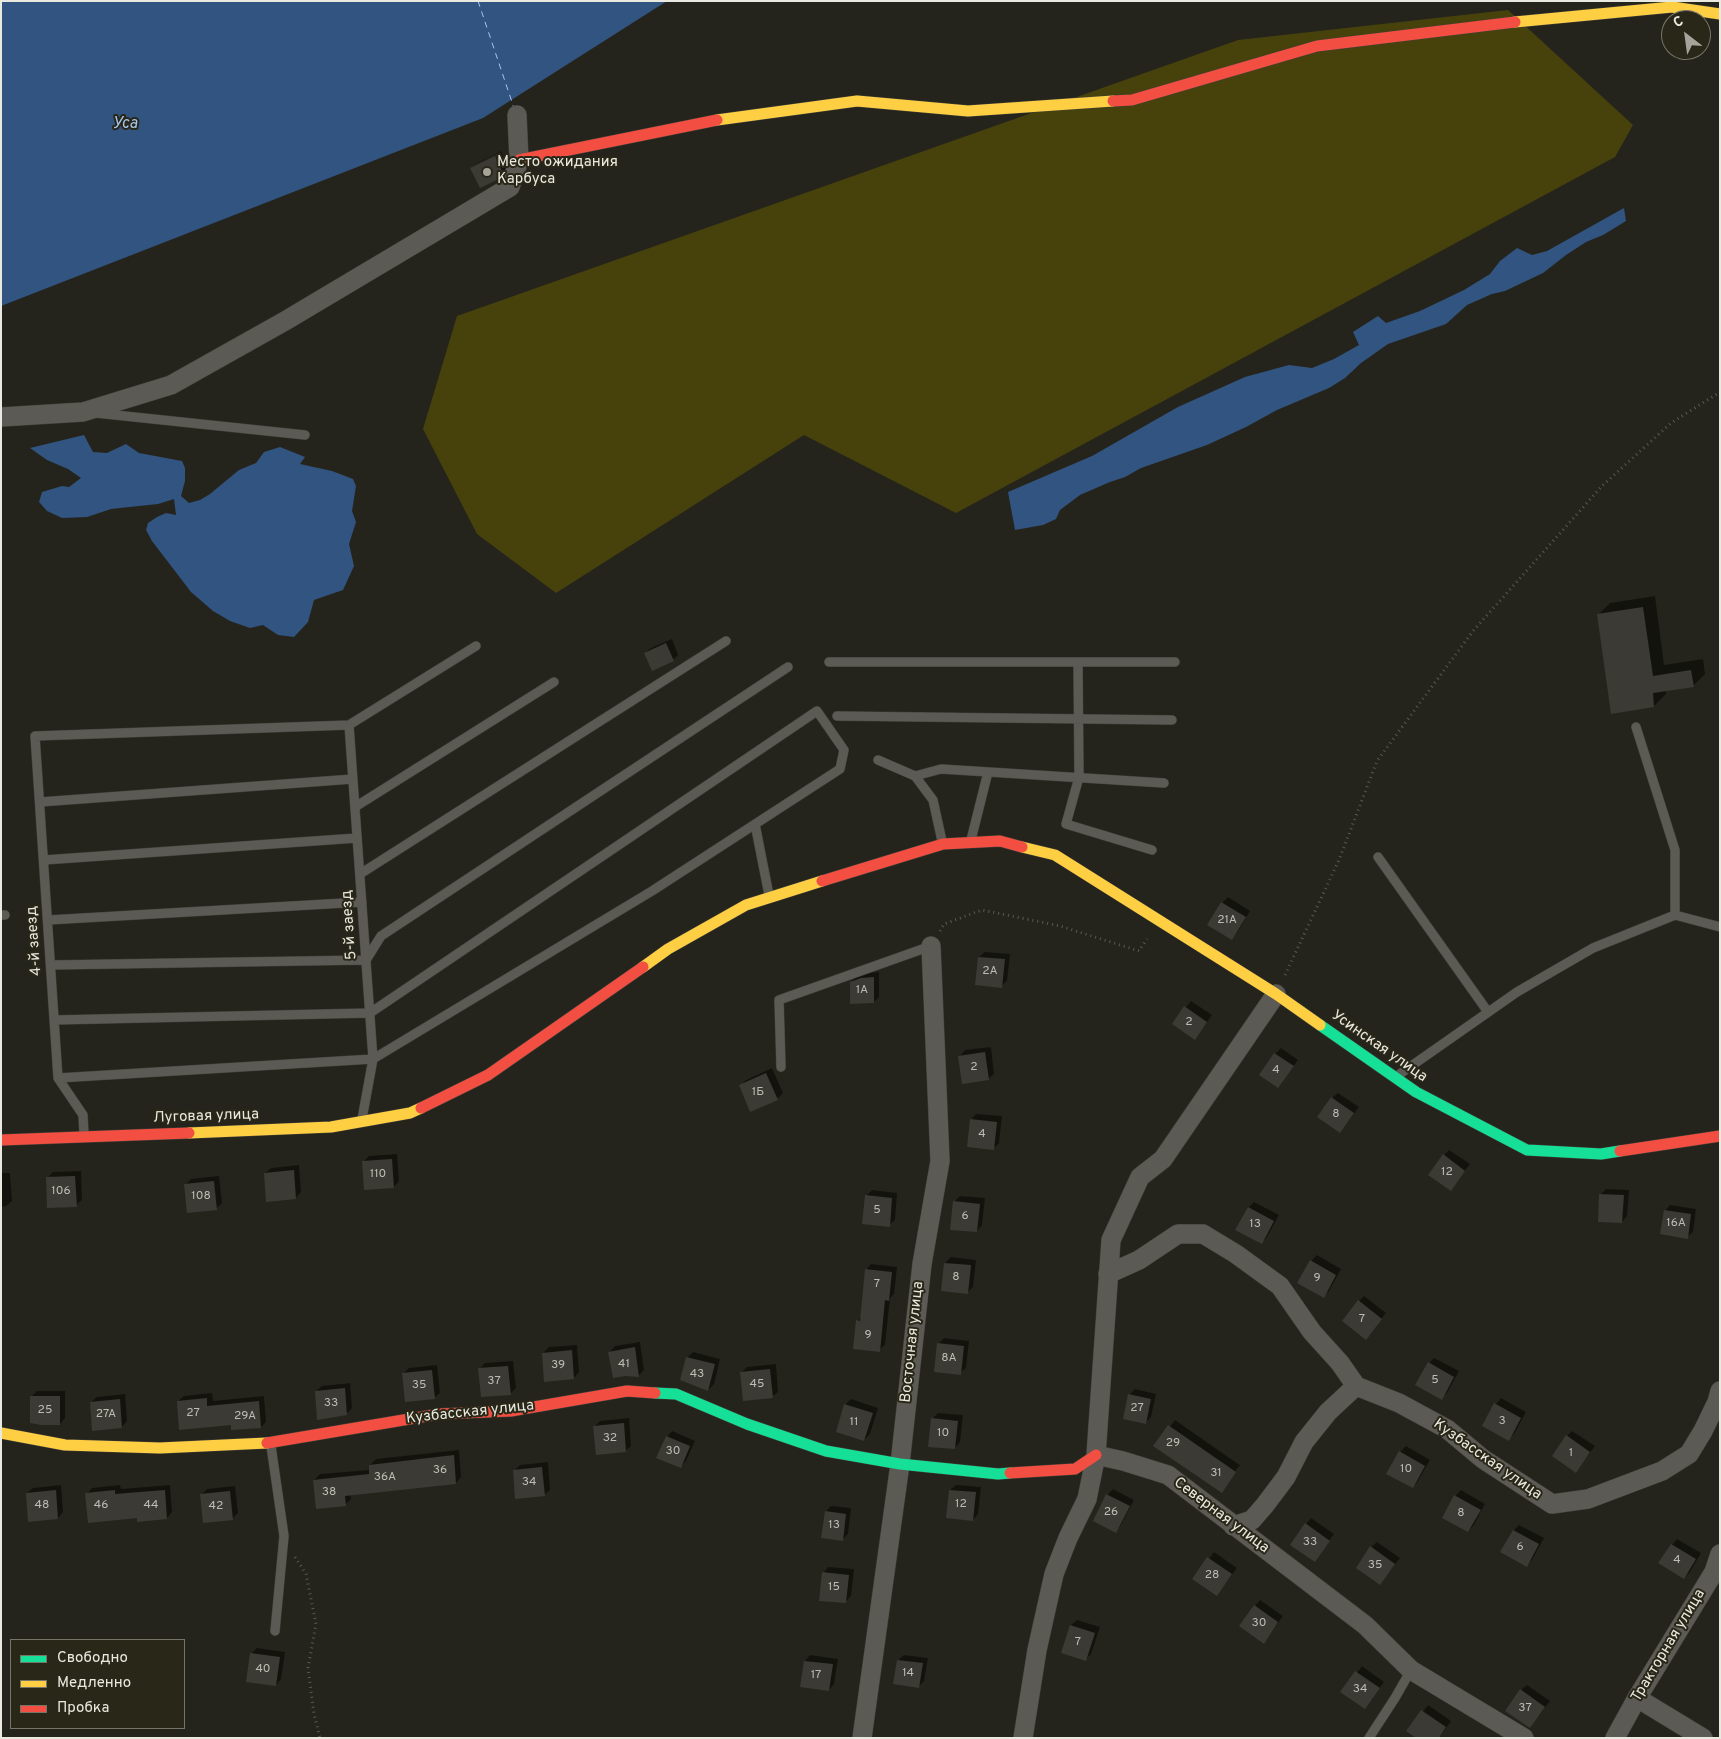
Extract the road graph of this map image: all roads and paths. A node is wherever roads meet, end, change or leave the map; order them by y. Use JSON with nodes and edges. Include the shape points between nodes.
{"nodes":[{"id":1,"x":1720,"y":14,"type":"edge"},
{"id":2,"x":517,"y":115,"type":"dead end"},
{"id":3,"x":519,"y":160,"type":"junction"},
{"id":4,"x":1720,"y":392,"type":"edge"},
{"id":5,"x":83,"y":412,"type":"junction"},
{"id":6,"x":1,"y":417,"type":"edge"},
{"id":7,"x":305,"y":435,"type":"dead end"},
{"id":8,"x":726,"y":641,"type":"dead end"},
{"id":9,"x":476,"y":646,"type":"dead end"},
{"id":10,"x":830,"y":662,"type":"dead end"},
{"id":11,"x":1078,"y":662,"type":"junction"},
{"id":12,"x":1175,"y":662,"type":"dead end"},
{"id":13,"x":788,"y":667,"type":"dead end"},
{"id":14,"x":554,"y":682,"type":"dead end"},
{"id":15,"x":837,"y":716,"type":"dead end"},
{"id":16,"x":1079,"y":719,"type":"junction"},
{"id":17,"x":1172,"y":720,"type":"dead end"},
{"id":18,"x":349,"y":725,"type":"junction"},
{"id":19,"x":1636,"y":727,"type":"dead end"},
{"id":20,"x":878,"y":760,"type":"dead end"},
{"id":21,"x":988,"y":772,"type":"junction"},
{"id":22,"x":916,"y":776,"type":"junction"},
{"id":23,"x":1080,"y":778,"type":"junction"},
{"id":24,"x":353,"y":779,"type":"junction"},
{"id":25,"x":1164,"y":783,"type":"dead end"},
{"id":26,"x":40,"y":802,"type":"junction"},
{"id":27,"x":355,"y":808,"type":"junction"},
{"id":28,"x":754,"y":824,"type":"junction"},
{"id":29,"x":357,"y":838,"type":"junction"},
{"id":30,"x":971,"y":843,"type":"junction"},
{"id":31,"x":943,"y":844,"type":"junction"},
{"id":32,"x":1152,"y":850,"type":"dead end"},
{"id":33,"x":1378,"y":857,"type":"dead end"},
{"id":34,"x":44,"y":860,"type":"junction"},
{"id":35,"x":360,"y":874,"type":"junction"},
{"id":36,"x":769,"y":898,"type":"junction"},
{"id":37,"x":362,"y":902,"type":"junction"},
{"id":38,"x":1675,"y":916,"type":"junction"},
{"id":39,"x":48,"y":920,"type":"junction"},
{"id":40,"x":1159,"y":922,"type":"junction"},
{"id":41,"x":1720,"y":928,"type":"edge"},
{"id":42,"x":932,"y":946,"type":"junction"},
{"id":43,"x":366,"y":960,"type":"junction"},
{"id":44,"x":51,"y":965,"type":"junction"},
{"id":45,"x":1276,"y":994,"type":"junction"},
{"id":46,"x":370,"y":1012,"type":"junction"},
{"id":47,"x":1488,"y":1012,"type":"junction"},
{"id":48,"x":54,"y":1020,"type":"junction"},
{"id":49,"x":373,"y":1059,"type":"junction"},
{"id":50,"x":781,"y":1067,"type":"dead end"},
{"id":51,"x":1395,"y":1077,"type":"junction"},
{"id":52,"x":58,"y":1078,"type":"junction"},
{"id":53,"x":361,"y":1122,"type":"junction"},
{"id":54,"x":1720,"y":1136,"type":"edge"},
{"id":55,"x":84,"y":1137,"type":"junction"},
{"id":56,"x":1,"y":1140,"type":"edge"},
{"id":57,"x":1108,"y":1274,"type":"junction"},
{"id":58,"x":1356,"y":1386,"type":"junction"},
{"id":59,"x":1719,"y":1399,"type":"edge"},
{"id":60,"x":1,"y":1432,"type":"edge"},
{"id":61,"x":271,"y":1443,"type":"junction"},
{"id":62,"x":1096,"y":1455,"type":"junction"},
{"id":63,"x":900,"y":1464,"type":"junction"},
{"id":64,"x":1232,"y":1526,"type":"junction"},
{"id":65,"x":283,"y":1540,"type":"junction"},
{"id":66,"x":1720,"y":1554,"type":"edge"},
{"id":67,"x":275,"y":1631,"type":"dead end"},
{"id":68,"x":1411,"y":1670,"type":"junction"},
{"id":69,"x":1637,"y":1698,"type":"junction"},
{"id":70,"x":320,"y":1738,"type":"edge"},
{"id":71,"x":862,"y":1738,"type":"edge"},
{"id":72,"x":1023,"y":1738,"type":"edge"},
{"id":73,"x":1369,"y":1738,"type":"edge"},
{"id":74,"x":1524,"y":1738,"type":"edge"},
{"id":75,"x":1615,"y":1738,"type":"edge"},
{"id":76,"x":1703,"y":1738,"type":"edge"}],
"edges":[{"from":1,"to":3,"type":"street","via":[[1672,7],[1546,18],[1317,46],[1132,100],[968,111],[848,102],[706,121]]},
{"from":2,"to":3,"type":"street"},
{"from":3,"to":5,"type":"street","via":[[510,186],[285,321],[171,385]]},
{"from":4,"to":45,"type":"path","via":[[1671,423],[1602,486],[1473,631],[1377,761],[1339,860]]},
{"from":5,"to":6,"type":"street"},
{"from":5,"to":7,"type":"lane"},
{"from":8,"to":35,"type":"lane"},
{"from":9,"to":18,"type":"lane"},
{"from":10,"to":11,"type":"lane"},
{"from":11,"to":12,"type":"lane"},
{"from":11,"to":16,"type":"lane"},
{"from":13,"to":43,"type":"lane","via":[[381,936]]},
{"from":14,"to":27,"type":"lane"},
{"from":15,"to":16,"type":"lane"},
{"from":16,"to":17,"type":"lane"},
{"from":16,"to":23,"type":"lane"},
{"from":18,"to":24,"type":"lane","name":"5-й заезд"},
{"from":18,"to":26,"type":"lane","name":"4-й заезд","via":[[35,736]]},
{"from":19,"to":38,"type":"lane","via":[[1675,850]]},
{"from":20,"to":22,"type":"lane"},
{"from":21,"to":22,"type":"lane","via":[[941,769]]},
{"from":21,"to":23,"type":"lane"},
{"from":21,"to":30,"type":"lane"},
{"from":22,"to":31,"type":"lane","via":[[933,800]]},
{"from":23,"to":25,"type":"lane"},
{"from":23,"to":32,"type":"lane","via":[[1066,824]]},
{"from":24,"to":26,"type":"lane"},
{"from":24,"to":27,"type":"lane","name":"5-й заезд"},
{"from":26,"to":34,"type":"lane","name":"4-й заезд"},
{"from":27,"to":29,"type":"lane","name":"5-й заезд"},
{"from":28,"to":36,"type":"lane"},
{"from":28,"to":46,"type":"lane","via":[[840,769],[844,750],[817,711]]},
{"from":28,"to":49,"type":"lane","via":[[652,891]]},
{"from":29,"to":34,"type":"lane"},
{"from":29,"to":35,"type":"lane","name":"5-й заезд"},
{"from":30,"to":31,"type":"street","name":"Усинская улица"},
{"from":30,"to":40,"type":"street","name":"Усинская улица","via":[[1000,841],[1055,855]]},
{"from":31,"to":36,"type":"street","name":"Усинская улица"},
{"from":33,"to":47,"type":"lane"},
{"from":34,"to":39,"type":"lane","name":"4-й заезд"},
{"from":35,"to":37,"type":"lane","name":"5-й заезд"},
{"from":36,"to":53,"type":"street","name":"Луговая улица","via":[[746,905],[668,949],[488,1075],[410,1113]]},
{"from":37,"to":39,"type":"lane"},
{"from":37,"to":43,"type":"lane","name":"5-й заезд"},
{"from":38,"to":41,"type":"lane"},
{"from":38,"to":47,"type":"lane","via":[[1594,948]]},
{"from":39,"to":44,"type":"lane","name":"4-й заезд"},
{"from":40,"to":42,"type":"path","via":[[1139,951],[1060,926],[982,910],[944,924]]},
{"from":40,"to":45,"type":"street","name":"Усинская улица"},
{"from":42,"to":50,"type":"lane","via":[[780,1000]]},
{"from":42,"to":63,"type":"street","name":"Восточная улица","via":[[940,1161],[922,1264]]},
{"from":43,"to":44,"type":"lane"},
{"from":43,"to":46,"type":"lane","name":"5-й заезд"},
{"from":44,"to":48,"type":"lane","name":"4-й заезд"},
{"from":45,"to":51,"type":"street","name":"Усинская улица"},
{"from":45,"to":57,"type":"street","via":[[1163,1159],[1140,1177],[1111,1240]]},
{"from":46,"to":48,"type":"lane"},
{"from":46,"to":49,"type":"lane","name":"5-й заезд"},
{"from":47,"to":51,"type":"lane"},
{"from":48,"to":52,"type":"lane","name":"4-й заезд"},
{"from":49,"to":52,"type":"lane"},
{"from":49,"to":53,"type":"lane","name":"5-й заезд"},
{"from":51,"to":54,"type":"street","name":"Усинская улица","via":[[1416,1092],[1527,1150],[1601,1154]]},
{"from":52,"to":55,"type":"lane","via":[[83,1114]]},
{"from":53,"to":55,"type":"street","name":"Луговая улица","via":[[331,1127]]},
{"from":55,"to":56,"type":"street","name":"Луговая улица"},
{"from":57,"to":58,"type":"street","via":[[1139,1260],[1178,1234],[1203,1234],[1280,1286]]},
{"from":57,"to":62,"type":"street"},
{"from":58,"to":59,"type":"street","name":"Кузбасская улица","via":[[1399,1402],[1447,1429],[1483,1460],[1552,1504],[1588,1499],[1662,1471],[1689,1454]]},
{"from":58,"to":64,"type":"street","via":[[1328,1412],[1304,1442],[1266,1506],[1252,1520]]},
{"from":60,"to":61,"type":"street","name":"Кузбасская улица","via":[[65,1446],[160,1448]]},
{"from":61,"to":63,"type":"street","name":"Кузбасская улица","via":[[439,1414],[511,1410],[627,1391],[676,1394],[747,1424],[826,1451]]},
{"from":61,"to":65,"type":"lane"},
{"from":62,"to":63,"type":"street","name":"Кузбасская улица","via":[[1075,1469],[998,1474]]},
{"from":62,"to":64,"type":"street","name":"Северная улица","via":[[1168,1476]]},
{"from":62,"to":72,"type":"street","via":[[1087,1499],[1054,1574],[1037,1650]]},
{"from":63,"to":71,"type":"street","name":"Восточная улица"},
{"from":64,"to":68,"type":"street","name":"Северная улица","via":[[1365,1625]]},
{"from":65,"to":67,"type":"lane"},
{"from":65,"to":70,"type":"path","via":[[306,1574],[316,1624],[308,1668]]},
{"from":66,"to":69,"type":"street","name":"Тракторная улица","via":[[1714,1572]]},
{"from":68,"to":73,"type":"lane"},
{"from":68,"to":74,"type":"street","name":"Северная улица"},
{"from":69,"to":75,"type":"street","name":"Тракторная улица"},
{"from":69,"to":76,"type":"street"}]}
